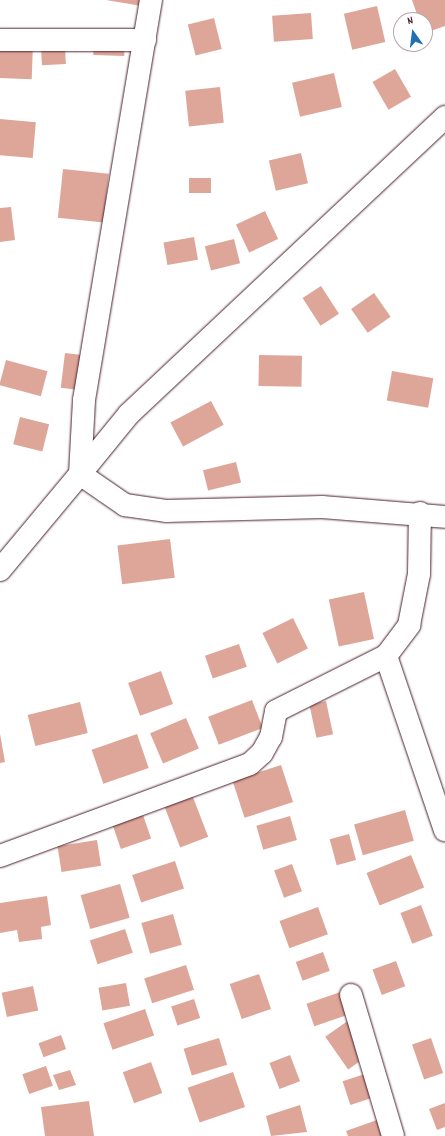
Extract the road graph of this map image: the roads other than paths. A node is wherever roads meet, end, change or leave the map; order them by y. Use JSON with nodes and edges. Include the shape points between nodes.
{"nodes":[{"id":1,"x":151,"y":0,"type":"edge"},
{"id":2,"x":0,"y":40,"type":"edge"},
{"id":3,"x":145,"y":40,"type":"junction"},
{"id":4,"x":445,"y":117,"type":"edge"},
{"id":5,"x":80,"y":474,"type":"junction"},
{"id":6,"x":420,"y":514,"type":"junction"},
{"id":7,"x":445,"y":518,"type":"edge"},
{"id":8,"x":0,"y":570,"type":"edge"},
{"id":9,"x":386,"y":656,"type":"junction"},
{"id":10,"x":445,"y":830,"type":"edge"},
{"id":11,"x":0,"y":856,"type":"edge"},
{"id":12,"x":350,"y":995,"type":"dead end"},
{"id":13,"x":393,"y":1136,"type":"edge"}],
"edges":[{"from":1,"to":3,"type":"street"},
{"from":2,"to":3,"type":"street"},
{"from":3,"to":5,"type":"street","via":[[84,400]]},
{"from":4,"to":5,"type":"street","via":[[129,414]]},
{"from":5,"to":6,"type":"street","via":[[125,504],[166,511],[322,507]]},
{"from":5,"to":8,"type":"street"},
{"from":6,"to":7,"type":"street"},
{"from":6,"to":9,"type":"street","via":[[419,574],[409,625]]},
{"from":9,"to":10,"type":"street"},
{"from":9,"to":11,"type":"street","via":[[276,711],[271,736],[262,753],[250,764]]},
{"from":12,"to":13,"type":"street"}]}
